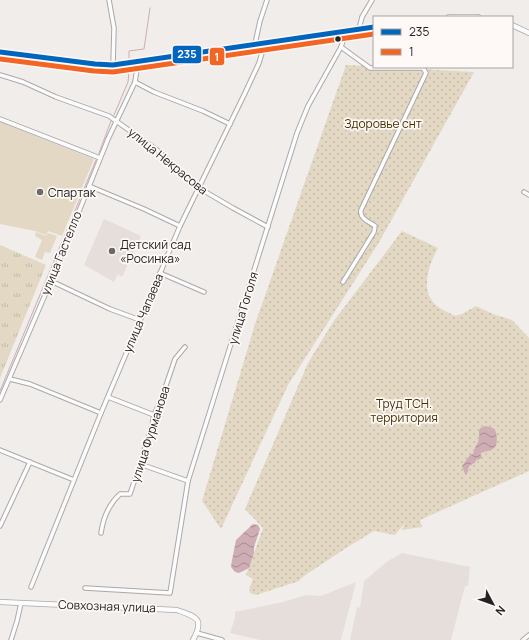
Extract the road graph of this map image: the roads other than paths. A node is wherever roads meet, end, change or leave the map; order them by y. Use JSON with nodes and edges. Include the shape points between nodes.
{"nodes":[{"id":1,"x":108,"y":0,"type":"edge"},
{"id":2,"x":267,"y":0,"type":"edge"},
{"id":3,"x":372,"y":0,"type":"edge"},
{"id":4,"x":513,"y":26,"type":"edge"},
{"id":5,"x":373,"y":27,"type":"edge"},
{"id":6,"x":359,"y":29,"type":"junction"},
{"id":7,"x":344,"y":32,"type":"junction"},
{"id":8,"x":529,"y":33,"type":"edge"},
{"id":9,"x":265,"y":43,"type":"junction"},
{"id":10,"x":255,"y":44,"type":"junction"},
{"id":11,"x":341,"y":46,"type":"junction"},
{"id":12,"x":0,"y":52,"type":"edge"},
{"id":13,"x":138,"y":62,"type":"junction"},
{"id":14,"x":113,"y":65,"type":"junction"},
{"id":15,"x":0,"y":75,"type":"edge"},
{"id":16,"x":135,"y":82,"type":"junction"},
{"id":17,"x":0,"y":119,"type":"edge"},
{"id":18,"x":116,"y":120,"type":"junction"},
{"id":19,"x":230,"y":124,"type":"junction"},
{"id":20,"x":100,"y":158,"type":"junction"},
{"id":21,"x":89,"y":186,"type":"junction"},
{"id":22,"x":199,"y":188,"type":"junction"},
{"id":23,"x":524,"y":192,"type":"dead end"},
{"id":24,"x":529,"y":195,"type":"edge"},
{"id":25,"x":180,"y":226,"type":"junction"},
{"id":26,"x":268,"y":227,"type":"junction"},
{"id":27,"x":160,"y":273,"type":"junction"},
{"id":28,"x":51,"y":281,"type":"junction"},
{"id":29,"x":343,"y":282,"type":"dead end"},
{"id":30,"x":204,"y":292,"type":"dead end"},
{"id":31,"x":140,"y":320,"type":"junction"},
{"id":32,"x":184,"y":347,"type":"dead end"},
{"id":33,"x":10,"y":379,"type":"junction"},
{"id":34,"x":108,"y":397,"type":"junction"},
{"id":35,"x":0,"y":400,"type":"edge"},
{"id":36,"x":101,"y":413,"type":"junction"},
{"id":37,"x":154,"y":415,"type":"junction"},
{"id":38,"x":0,"y":450,"type":"edge"},
{"id":39,"x":30,"y":462,"type":"junction"},
{"id":40,"x":140,"y":464,"type":"junction"},
{"id":41,"x":74,"y":480,"type":"junction"},
{"id":42,"x":188,"y":481,"type":"junction"},
{"id":43,"x":0,"y":526,"type":"edge"},
{"id":44,"x":101,"y":533,"type":"dead end"},
{"id":45,"x":31,"y":587,"type":"dead end"},
{"id":46,"x":86,"y":588,"type":"dead end"},
{"id":47,"x":0,"y":602,"type":"edge"},
{"id":48,"x":21,"y":602,"type":"junction"},
{"id":49,"x":197,"y":633,"type":"junction"},
{"id":50,"x":529,"y":635,"type":"edge"},
{"id":51,"x":11,"y":640,"type":"edge"},
{"id":52,"x":194,"y":640,"type":"edge"},
{"id":53,"x":222,"y":640,"type":"edge"},
{"id":54,"x":523,"y":640,"type":"edge"}],
"edges":[{"from":1,"to":14,"type":"street","via":[[114,28]]},
{"from":2,"to":10,"type":"street"},
{"from":3,"to":6,"type":"street","via":[[362,17]]},
{"from":4,"to":8,"type":"street"},
{"from":5,"to":6,"type":"street"},
{"from":6,"to":7,"type":"street"},
{"from":7,"to":9,"type":"street"},
{"from":7,"to":11,"type":"street","name":"улица Гоголя"},
{"from":9,"to":10,"type":"street"},
{"from":9,"to":19,"type":"street","name":"улица Чапаева","via":[[259,63]]},
{"from":10,"to":13,"type":"street"},
{"from":11,"to":26,"type":"street","name":"улица Гоголя","via":[[305,113]]},
{"from":11,"to":29,"type":"street","via":[[370,68],[423,68],[426,73],[360,214],[375,226],[374,232]]},
{"from":12,"to":14,"type":"street"},
{"from":13,"to":14,"type":"street"},
{"from":13,"to":16,"type":"street","name":"улица Гастелло"},
{"from":15,"to":18,"type":"street","name":"улица Некрасова"},
{"from":16,"to":18,"type":"street","name":"улица Гастелло"},
{"from":16,"to":19,"type":"street"},
{"from":17,"to":20,"type":"street"},
{"from":18,"to":20,"type":"street","name":"улица Гастелло"},
{"from":18,"to":22,"type":"street","name":"улица Некрасова","via":[[169,159]]},
{"from":19,"to":22,"type":"street","name":"улица Чапаева"},
{"from":20,"to":21,"type":"street","name":"улица Гастелло"},
{"from":21,"to":25,"type":"street"},
{"from":21,"to":28,"type":"street","name":"улица Гастелло"},
{"from":22,"to":25,"type":"street","name":"улица Чапаева"},
{"from":22,"to":26,"type":"street","name":"улица Некрасова"},
{"from":23,"to":24,"type":"street"},
{"from":25,"to":27,"type":"street","name":"улица Чапаева"},
{"from":26,"to":42,"type":"street","name":"улица Гоголя"},
{"from":27,"to":30,"type":"street"},
{"from":27,"to":31,"type":"street","name":"улица Чапаева"},
{"from":28,"to":31,"type":"street"},
{"from":28,"to":33,"type":"street","name":"улица Гастелло"},
{"from":31,"to":34,"type":"street","name":"улица Чапаева"},
{"from":32,"to":37,"type":"street","name":"улица Фурманова","via":[[175,359]]},
{"from":33,"to":35,"type":"street","name":"улица Гастелло"},
{"from":33,"to":36,"type":"street","via":[[30,384]]},
{"from":34,"to":36,"type":"street","name":"улица Чапаева"},
{"from":34,"to":37,"type":"street"},
{"from":36,"to":41,"type":"street","name":"улица Чапаева"},
{"from":37,"to":40,"type":"street","name":"улица Фурманова"},
{"from":38,"to":39,"type":"street"},
{"from":39,"to":41,"type":"street"},
{"from":39,"to":43,"type":"street"},
{"from":40,"to":42,"type":"street"},
{"from":40,"to":44,"type":"street","name":"улица Фурманова","via":[[130,494],[120,494],[110,506]]},
{"from":41,"to":45,"type":"street","name":"улица Чапаева"},
{"from":42,"to":46,"type":"street","name":"улица Гоголя","via":[[170,593]]},
{"from":47,"to":48,"type":"street","name":"Совхозная улица"},
{"from":48,"to":49,"type":"street","name":"Совхозная улица","via":[[176,610],[196,618],[199,624]]},
{"from":48,"to":51,"type":"street"},
{"from":49,"to":52,"type":"street"},
{"from":49,"to":53,"type":"street"},
{"from":50,"to":54,"type":"street"}]}
